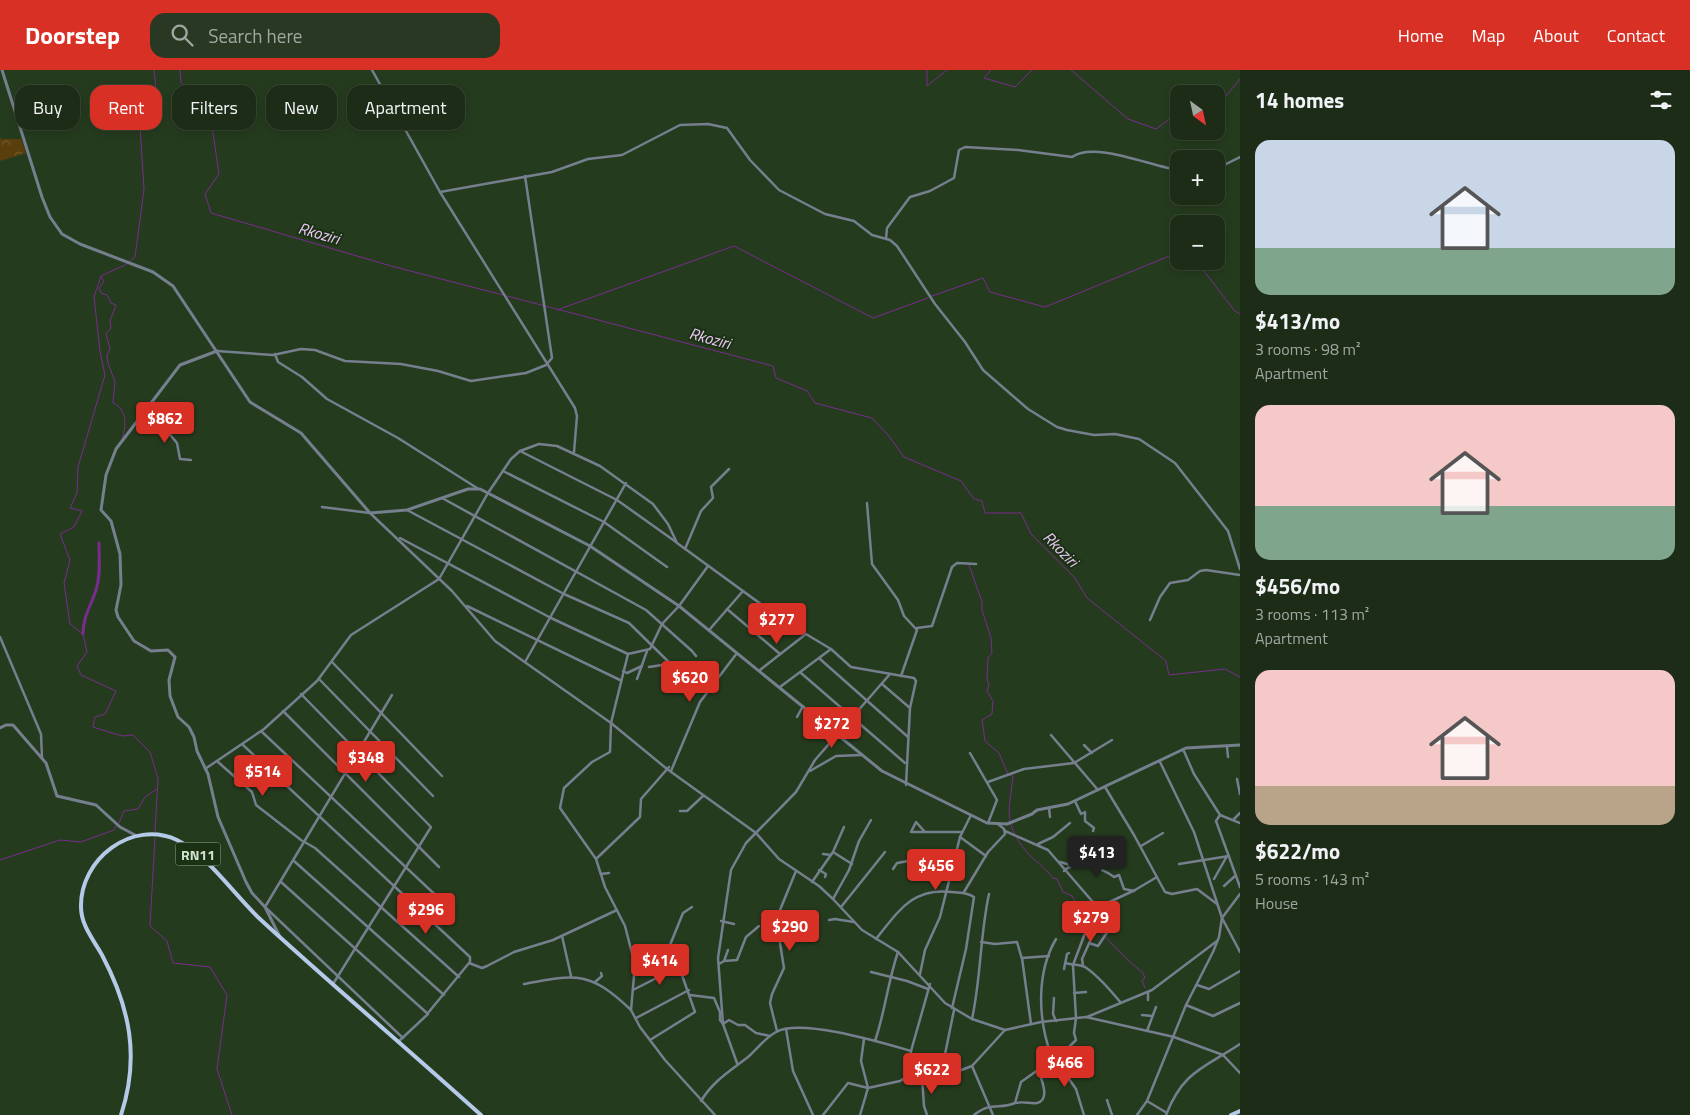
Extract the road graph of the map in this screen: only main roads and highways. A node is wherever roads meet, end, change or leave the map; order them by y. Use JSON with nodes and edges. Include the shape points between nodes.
{"nodes":[{"id":1,"x":1240,"y":1111,"type":"edge"},
{"id":2,"x":121,"y":1115,"type":"edge"},
{"id":3,"x":481,"y":1115,"type":"edge"},
{"id":4,"x":1231,"y":1115,"type":"edge"}],
"edges":[{"from":1,"to":4,"type":"main road"},
{"from":2,"to":3,"type":"main road","number":"RN11","via":[[131,1054],[127,1019],[117,984],[82,921],[80,899],[87,876],[98,860],[114,846],[135,835],[165,837],[186,845],[201,856],[280,937]]}]}
